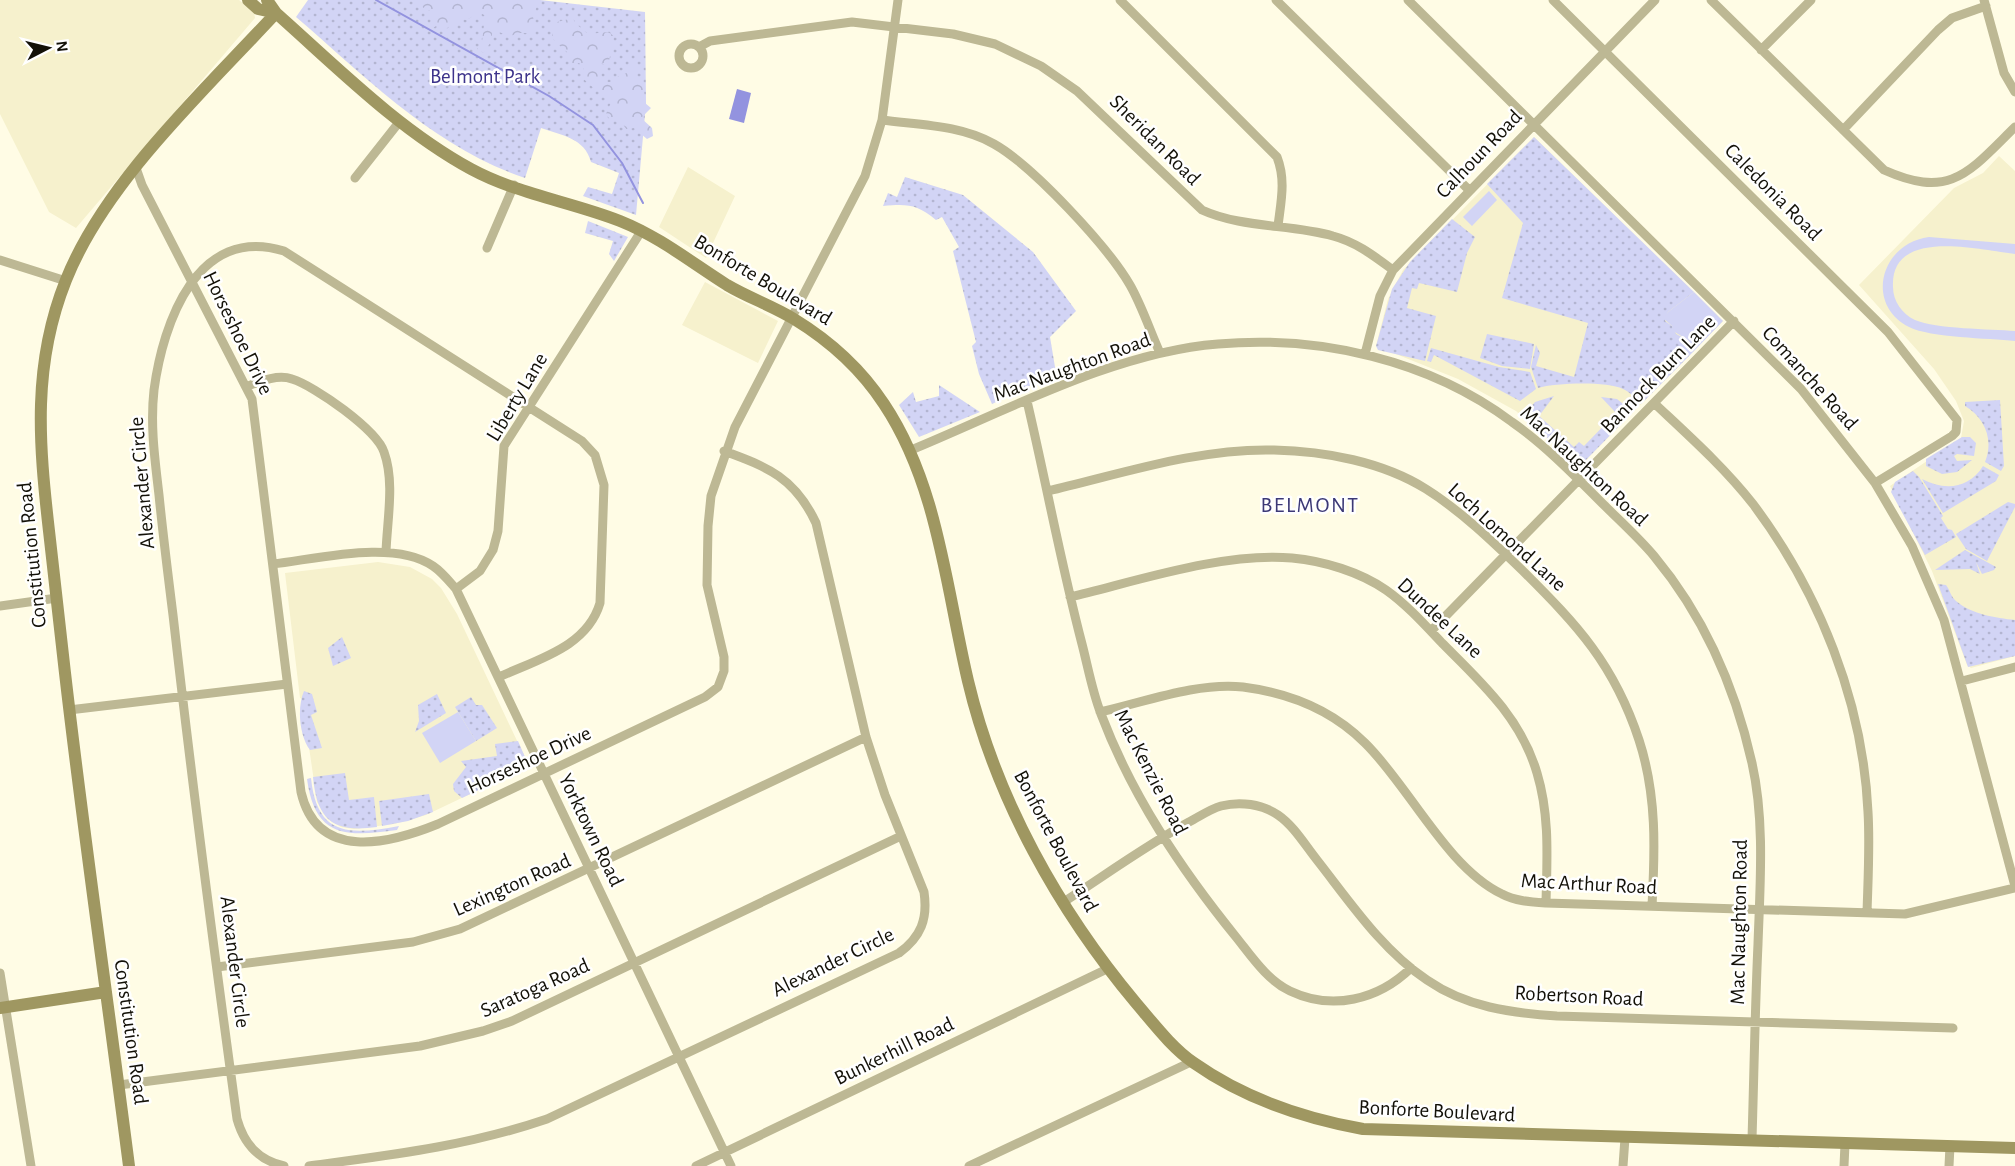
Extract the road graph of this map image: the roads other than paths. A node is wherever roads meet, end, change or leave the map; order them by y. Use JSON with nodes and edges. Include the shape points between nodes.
{"nodes":[{"id":1,"x":248,"y":0,"type":"edge"},
{"id":2,"x":267,"y":0,"type":"edge"},
{"id":3,"x":898,"y":0,"type":"edge"},
{"id":4,"x":1120,"y":0,"type":"edge"},
{"id":5,"x":1276,"y":0,"type":"edge"},
{"id":6,"x":1408,"y":0,"type":"edge"},
{"id":7,"x":1553,"y":0,"type":"edge"},
{"id":8,"x":1655,"y":0,"type":"edge"},
{"id":9,"x":1711,"y":0,"type":"edge"},
{"id":10,"x":1811,"y":0,"type":"edge"},
{"id":11,"x":1985,"y":3,"type":"edge"},
{"id":12,"x":276,"y":13,"type":"junction"},
{"id":13,"x":895,"y":27,"type":"junction"},
{"id":14,"x":699,"y":47,"type":"dead end"},
{"id":15,"x":1761,"y":50,"type":"junction"},
{"id":16,"x":1605,"y":51,"type":"junction"},
{"id":17,"x":2015,"y":92,"type":"edge"},
{"id":18,"x":882,"y":120,"type":"junction"},
{"id":19,"x":400,"y":121,"type":"junction"},
{"id":20,"x":1534,"y":124,"type":"junction"},
{"id":21,"x":2015,"y":127,"type":"edge"},
{"id":22,"x":1843,"y":130,"type":"junction"},
{"id":23,"x":136,"y":168,"type":"junction"},
{"id":24,"x":355,"y":178,"type":"dead end"},
{"id":25,"x":514,"y":185,"type":"junction"},
{"id":26,"x":1469,"y":190,"type":"junction"},
{"id":27,"x":1278,"y":226,"type":"junction"},
{"id":28,"x":642,"y":230,"type":"junction"},
{"id":29,"x":487,"y":248,"type":"dead end"},
{"id":30,"x":0,"y":260,"type":"edge"},
{"id":31,"x":1393,"y":270,"type":"junction"},
{"id":32,"x":192,"y":278,"type":"junction"},
{"id":33,"x":66,"y":281,"type":"junction"},
{"id":34,"x":793,"y":318,"type":"junction"},
{"id":35,"x":1734,"y":321,"type":"junction"},
{"id":36,"x":1160,"y":353,"type":"junction"},
{"id":37,"x":1365,"y":354,"type":"junction"},
{"id":38,"x":248,"y":387,"type":"junction"},
{"id":39,"x":1028,"y":401,"type":"junction"},
{"id":40,"x":1654,"y":403,"type":"junction"},
{"id":41,"x":530,"y":408,"type":"junction"},
{"id":42,"x":911,"y":450,"type":"junction"},
{"id":43,"x":724,"y":451,"type":"junction"},
{"id":44,"x":1580,"y":480,"type":"junction"},
{"id":45,"x":1875,"y":483,"type":"junction"},
{"id":46,"x":1047,"y":491,"type":"junction"},
{"id":47,"x":386,"y":552,"type":"junction"},
{"id":48,"x":1506,"y":554,"type":"junction"},
{"id":49,"x":273,"y":564,"type":"junction"},
{"id":50,"x":456,"y":589,"type":"junction"},
{"id":51,"x":1070,"y":597,"type":"junction"},
{"id":52,"x":57,"y":598,"type":"junction"},
{"id":53,"x":0,"y":606,"type":"edge"},
{"id":54,"x":1431,"y":631,"type":"junction"},
{"id":55,"x":2015,"y":667,"type":"edge"},
{"id":56,"x":499,"y":677,"type":"junction"},
{"id":57,"x":1962,"y":681,"type":"junction"},
{"id":58,"x":287,"y":684,"type":"junction"},
{"id":59,"x":182,"y":696,"type":"junction"},
{"id":60,"x":69,"y":710,"type":"junction"},
{"id":61,"x":1100,"y":712,"type":"junction"},
{"id":62,"x":866,"y":737,"type":"junction"},
{"id":63,"x":543,"y":773,"type":"junction"},
{"id":64,"x":901,"y":836,"type":"junction"},
{"id":65,"x":1162,"y":837,"type":"junction"},
{"id":66,"x":590,"y":869,"type":"junction"},
{"id":67,"x":2015,"y":887,"type":"edge"},
{"id":68,"x":1062,"y":903,"type":"junction"},
{"id":69,"x":1546,"y":903,"type":"junction"},
{"id":70,"x":1652,"y":906,"type":"junction"},
{"id":71,"x":1759,"y":909,"type":"junction"},
{"id":72,"x":1867,"y":913,"type":"junction"},
{"id":73,"x":635,"y":962,"type":"junction"},
{"id":74,"x":217,"y":967,"type":"junction"},
{"id":75,"x":1107,"y":969,"type":"junction"},
{"id":76,"x":1411,"y":969,"type":"junction"},
{"id":77,"x":0,"y":973,"type":"edge"},
{"id":78,"x":106,"y":992,"type":"junction"},
{"id":79,"x":3,"y":1008,"type":"edge"},
{"id":80,"x":1755,"y":1021,"type":"junction"},
{"id":81,"x":1953,"y":1028,"type":"dead end"},
{"id":82,"x":680,"y":1056,"type":"junction"},
{"id":83,"x":1191,"y":1062,"type":"junction"},
{"id":84,"x":230,"y":1071,"type":"junction"},
{"id":85,"x":119,"y":1085,"type":"junction"},
{"id":86,"x":1625,"y":1138,"type":"junction"},
{"id":87,"x":1752,"y":1139,"type":"junction"},
{"id":88,"x":1845,"y":1144,"type":"junction"},
{"id":89,"x":1950,"y":1146,"type":"junction"},
{"id":90,"x":2015,"y":1148,"type":"edge"},
{"id":91,"x":725,"y":1153,"type":"junction"},
{"id":92,"x":30,"y":1166,"type":"edge"},
{"id":93,"x":129,"y":1166,"type":"edge"},
{"id":94,"x":284,"y":1166,"type":"edge"},
{"id":95,"x":309,"y":1166,"type":"edge"},
{"id":96,"x":696,"y":1166,"type":"edge"},
{"id":97,"x":731,"y":1166,"type":"edge"},
{"id":98,"x":969,"y":1166,"type":"edge"},
{"id":99,"x":1623,"y":1166,"type":"edge"},
{"id":100,"x":1844,"y":1166,"type":"edge"},
{"id":101,"x":1949,"y":1166,"type":"edge"}],
"edges":[{"from":1,"to":12,"type":"main road","name":"Bonforte Boulevard","via":[[258,9]]},
{"from":2,"to":12,"type":"main road","name":"Bonforte Boulevard"},
{"from":3,"to":13,"type":"street","name":"Horseshoe Drive"},
{"from":4,"to":27,"type":"street","via":[[1276,157],[1283,185]]},
{"from":5,"to":26,"type":"street"},
{"from":6,"to":20,"type":"street","name":"Comanche Road"},
{"from":7,"to":16,"type":"street","name":"Caledonia Road"},
{"from":8,"to":16,"type":"street","name":"Calhoun Road"},
{"from":9,"to":15,"type":"street"},
{"from":10,"to":15,"type":"street"},
{"from":11,"to":17,"type":"street","via":[[2004,73]]},
{"from":11,"to":22,"type":"street","via":[[1952,18],[1938,30]]},
{"from":12,"to":19,"type":"main road","name":"Bonforte Boulevard"},
{"from":12,"to":23,"type":"main road","name":"Constitution Road"},
{"from":13,"to":14,"type":"street","name":"Sheridan Road","via":[[852,22],[827,24],[710,41]]},
{"from":13,"to":18,"type":"street","name":"Horseshoe Drive"},
{"from":13,"to":27,"type":"street","name":"Sheridan Road","via":[[972,38],[1041,66],[1092,104],[1202,210]]},
{"from":15,"to":22,"type":"street"},
{"from":16,"to":20,"type":"street","name":"Calhoun Road"},
{"from":16,"to":45,"type":"street","name":"Caledonia Road","via":[[1888,332],[1957,420],[1952,436]]},
{"from":18,"to":34,"type":"street","name":"Horseshoe Drive","via":[[865,176]]},
{"from":18,"to":36,"type":"street","via":[[955,129],[994,144],[1029,171],[1111,255],[1131,287]]},
{"from":19,"to":24,"type":"street"},
{"from":19,"to":25,"type":"main road","name":"Bonforte Boulevard","via":[[477,172]]},
{"from":20,"to":26,"type":"street","name":"Calhoun Road"},
{"from":20,"to":35,"type":"street","name":"Comanche Road"},
{"from":21,"to":22,"type":"street","via":[[1971,169],[1954,179],[1931,184],[1908,181],[1884,171]]},
{"from":23,"to":32,"type":"street","name":"Horseshoe Drive"},
{"from":23,"to":33,"type":"main road","name":"Constitution Road","via":[[93,225]]},
{"from":25,"to":28,"type":"main road","name":"Bonforte Boulevard"},
{"from":25,"to":29,"type":"street"},
{"from":26,"to":31,"type":"street","name":"Calhoun Road"},
{"from":27,"to":31,"type":"street","name":"Sheridan Road","via":[[1350,241]]},
{"from":28,"to":34,"type":"main road","name":"Bonforte Boulevard","via":[[727,285]]},
{"from":28,"to":41,"type":"street","name":"Liberty Lane"},
{"from":30,"to":33,"type":"street"},
{"from":31,"to":37,"type":"street","name":"Calhoun Road","via":[[1380,296]]},
{"from":32,"to":38,"type":"street","name":"Horseshoe Drive"},
{"from":32,"to":41,"type":"street","name":"Alexander Circle","via":[[235,249],[261,246],[284,251]]},
{"from":32,"to":59,"type":"street","name":"Alexander Circle","via":[[164,345],[152,419]]},
{"from":33,"to":52,"type":"main road","name":"Constitution Road","via":[[45,352],[39,399],[40,449]]},
{"from":34,"to":42,"type":"main road","name":"Bonforte Boulevard","via":[[831,344],[863,376]]},
{"from":34,"to":43,"type":"street","name":"Horseshoe Drive"},
{"from":35,"to":40,"type":"street","name":"Bannock Burn Lane"},
{"from":35,"to":45,"type":"street","name":"Comanche Road","via":[[1820,411]]},
{"from":36,"to":37,"type":"street","name":"Mac Naughton Road","via":[[1216,344],[1304,343]]},
{"from":36,"to":39,"type":"street","name":"Mac Naughton Road","via":[[1120,364]]},
{"from":37,"to":44,"type":"street","name":"Mac Naughton Road","via":[[1433,376],[1474,397],[1513,422]]},
{"from":38,"to":47,"type":"street","via":[[274,378],[292,379],[361,422],[376,436],[387,463]]},
{"from":38,"to":49,"type":"street","name":"Horseshoe Drive","via":[[255,412]]},
{"from":39,"to":42,"type":"street","name":"Mac Naughton Road"},
{"from":39,"to":46,"type":"street","name":"Mac Kenzie Road"},
{"from":40,"to":44,"type":"street","name":"Bannock Burn Lane"},
{"from":40,"to":72,"type":"street","via":[[1720,466],[1753,504],[1789,557],[1831,644],[1848,690],[1862,759],[1868,812]]},
{"from":41,"to":50,"type":"street","name":"Liberty Lane","via":[[502,451],[500,514],[493,550],[480,571]]},
{"from":41,"to":56,"type":"street","name":"Alexander Circle","via":[[582,441],[600,465],[604,485],[600,603],[593,622],[580,637]]},
{"from":42,"to":68,"type":"main road","name":"Bonforte Boulevard","via":[[933,522],[969,686],[987,744],[1009,802]]},
{"from":43,"to":62,"type":"street","name":"Alexander Circle","via":[[780,475],[808,506],[816,523]]},
{"from":43,"to":63,"type":"street","name":"Horseshoe Drive","via":[[711,496],[708,526],[707,585],[724,657],[718,687],[705,697]]},
{"from":44,"to":48,"type":"street","name":"Bannock Burn Lane"},
{"from":44,"to":71,"type":"street","name":"Mac Naughton Road","via":[[1654,556],[1694,611],[1719,658],[1738,707],[1753,768],[1759,822]]},
{"from":45,"to":57,"type":"street","name":"Comanche Road","via":[[1927,580]]},
{"from":46,"to":48,"type":"street","name":"Loch Lomond Lane","via":[[1233,451],[1310,452],[1385,469],[1425,489]]},
{"from":46,"to":51,"type":"street","name":"Mac Kenzie Road"},
{"from":47,"to":49,"type":"street","name":"Yorktown Road"},
{"from":47,"to":50,"type":"street","name":"Yorktown Road","via":[[423,560]]},
{"from":48,"to":54,"type":"street","name":"Bannock Burn Lane"},
{"from":48,"to":70,"type":"street","name":"Loch Lomond Lane","via":[[1576,625],[1620,691],[1640,742],[1651,790],[1656,830]]},
{"from":49,"to":58,"type":"street","name":"Horseshoe Drive"},
{"from":50,"to":56,"type":"street","name":"Yorktown Road"},
{"from":51,"to":54,"type":"street","name":"Dundee Lane","via":[[1218,563],[1291,558],[1352,573],[1386,590]]},
{"from":51,"to":61,"type":"street","name":"Mac Kenzie Road"},
{"from":52,"to":53,"type":"street"},
{"from":52,"to":60,"type":"main road","name":"Constitution Road"},
{"from":54,"to":69,"type":"street","name":"Dundee Lane","via":[[1500,700],[1537,771],[1545,805]]},
{"from":55,"to":57,"type":"street"},
{"from":56,"to":63,"type":"street","name":"Yorktown Road"},
{"from":57,"to":67,"type":"street","name":"Comanche Road"},
{"from":58,"to":59,"type":"street"},
{"from":58,"to":63,"type":"street","name":"Horseshoe Drive","via":[[304,803],[314,824],[338,840],[370,841],[417,832]]},
{"from":59,"to":60,"type":"street"},
{"from":59,"to":74,"type":"street","name":"Alexander Circle"},
{"from":60,"to":78,"type":"main road","name":"Constitution Road"},
{"from":61,"to":65,"type":"street","name":"Mac Kenzie Road"},
{"from":61,"to":69,"type":"street","name":"Mac Arthur Road","via":[[1200,689],[1241,687],[1285,695],[1328,713],[1366,743],[1474,875],[1511,898]]},
{"from":62,"to":64,"type":"street","name":"Alexander Circle"},
{"from":62,"to":66,"type":"street","name":"Lexington Road"},
{"from":63,"to":66,"type":"street","name":"Yorktown Road"},
{"from":64,"to":73,"type":"street","name":"Saratoga Road"},
{"from":64,"to":82,"type":"street","name":"Alexander Circle","via":[[921,881],[926,905],[921,930],[907,947]]},
{"from":65,"to":68,"type":"street","name":"Robertson Road"},
{"from":65,"to":76,"type":"street","name":"Robertson Road","via":[[1219,806],[1241,803],[1268,808],[1292,828],[1362,917]]},
{"from":65,"to":76,"type":"street","name":"Mac Kenzie Road","via":[[1264,972],[1291,992],[1312,999],[1350,1000],[1373,995]]},
{"from":66,"to":73,"type":"street","name":"Yorktown Road"},
{"from":66,"to":74,"type":"street","name":"Lexington Road","via":[[440,935],[389,946]]},
{"from":67,"to":72,"type":"street","name":"Mac Arthur Road","via":[[1923,912]]},
{"from":68,"to":75,"type":"main road","name":"Bonforte Boulevard"},
{"from":69,"to":70,"type":"street","name":"Mac Arthur Road"},
{"from":70,"to":71,"type":"street","name":"Mac Arthur Road"},
{"from":71,"to":72,"type":"street","name":"Mac Arthur Road"},
{"from":71,"to":80,"type":"street","name":"Mac Naughton Road"},
{"from":73,"to":82,"type":"street","name":"Yorktown Road"},
{"from":73,"to":84,"type":"street","name":"Saratoga Road","via":[[483,1031],[420,1046]]},
{"from":74,"to":84,"type":"street","name":"Alexander Circle"},
{"from":75,"to":83,"type":"main road","name":"Bonforte Boulevard"},
{"from":75,"to":91,"type":"street","name":"Bunkerhill Road"},
{"from":76,"to":80,"type":"street","name":"Robertson Road","via":[[1460,998],[1519,1014]]},
{"from":77,"to":79,"type":"street"},
{"from":78,"to":79,"type":"main road"},
{"from":78,"to":85,"type":"main road","name":"Constitution Road"},
{"from":79,"to":92,"type":"street"},
{"from":80,"to":81,"type":"street","name":"Robertson Road"},
{"from":80,"to":87,"type":"street","name":"Mac Naughton Road"},
{"from":82,"to":91,"type":"street","name":"Yorktown Road"},
{"from":82,"to":95,"type":"street","name":"Alexander Circle","via":[[547,1119],[489,1138]]},
{"from":83,"to":86,"type":"main road","name":"Bonforte Boulevard","via":[[1262,1101],[1325,1122],[1363,1129]]},
{"from":83,"to":98,"type":"street"},
{"from":84,"to":85,"type":"street","name":"Saratoga Road"},
{"from":84,"to":94,"type":"street","name":"Alexander Circle","via":[[237,1119],[246,1142],[263,1158]]},
{"from":85,"to":93,"type":"main road","name":"Constitution Road"},
{"from":86,"to":87,"type":"main road","name":"Bonforte Boulevard"},
{"from":86,"to":99,"type":"street"},
{"from":87,"to":88,"type":"main road","name":"Bonforte Boulevard"},
{"from":88,"to":89,"type":"main road","name":"Bonforte Boulevard"},
{"from":88,"to":100,"type":"street"},
{"from":89,"to":90,"type":"main road","name":"Bonforte Boulevard"},
{"from":89,"to":101,"type":"street"},
{"from":91,"to":96,"type":"street","name":"Bunkerhill Road"},
{"from":91,"to":97,"type":"street","name":"Yorktown Road"}]}
